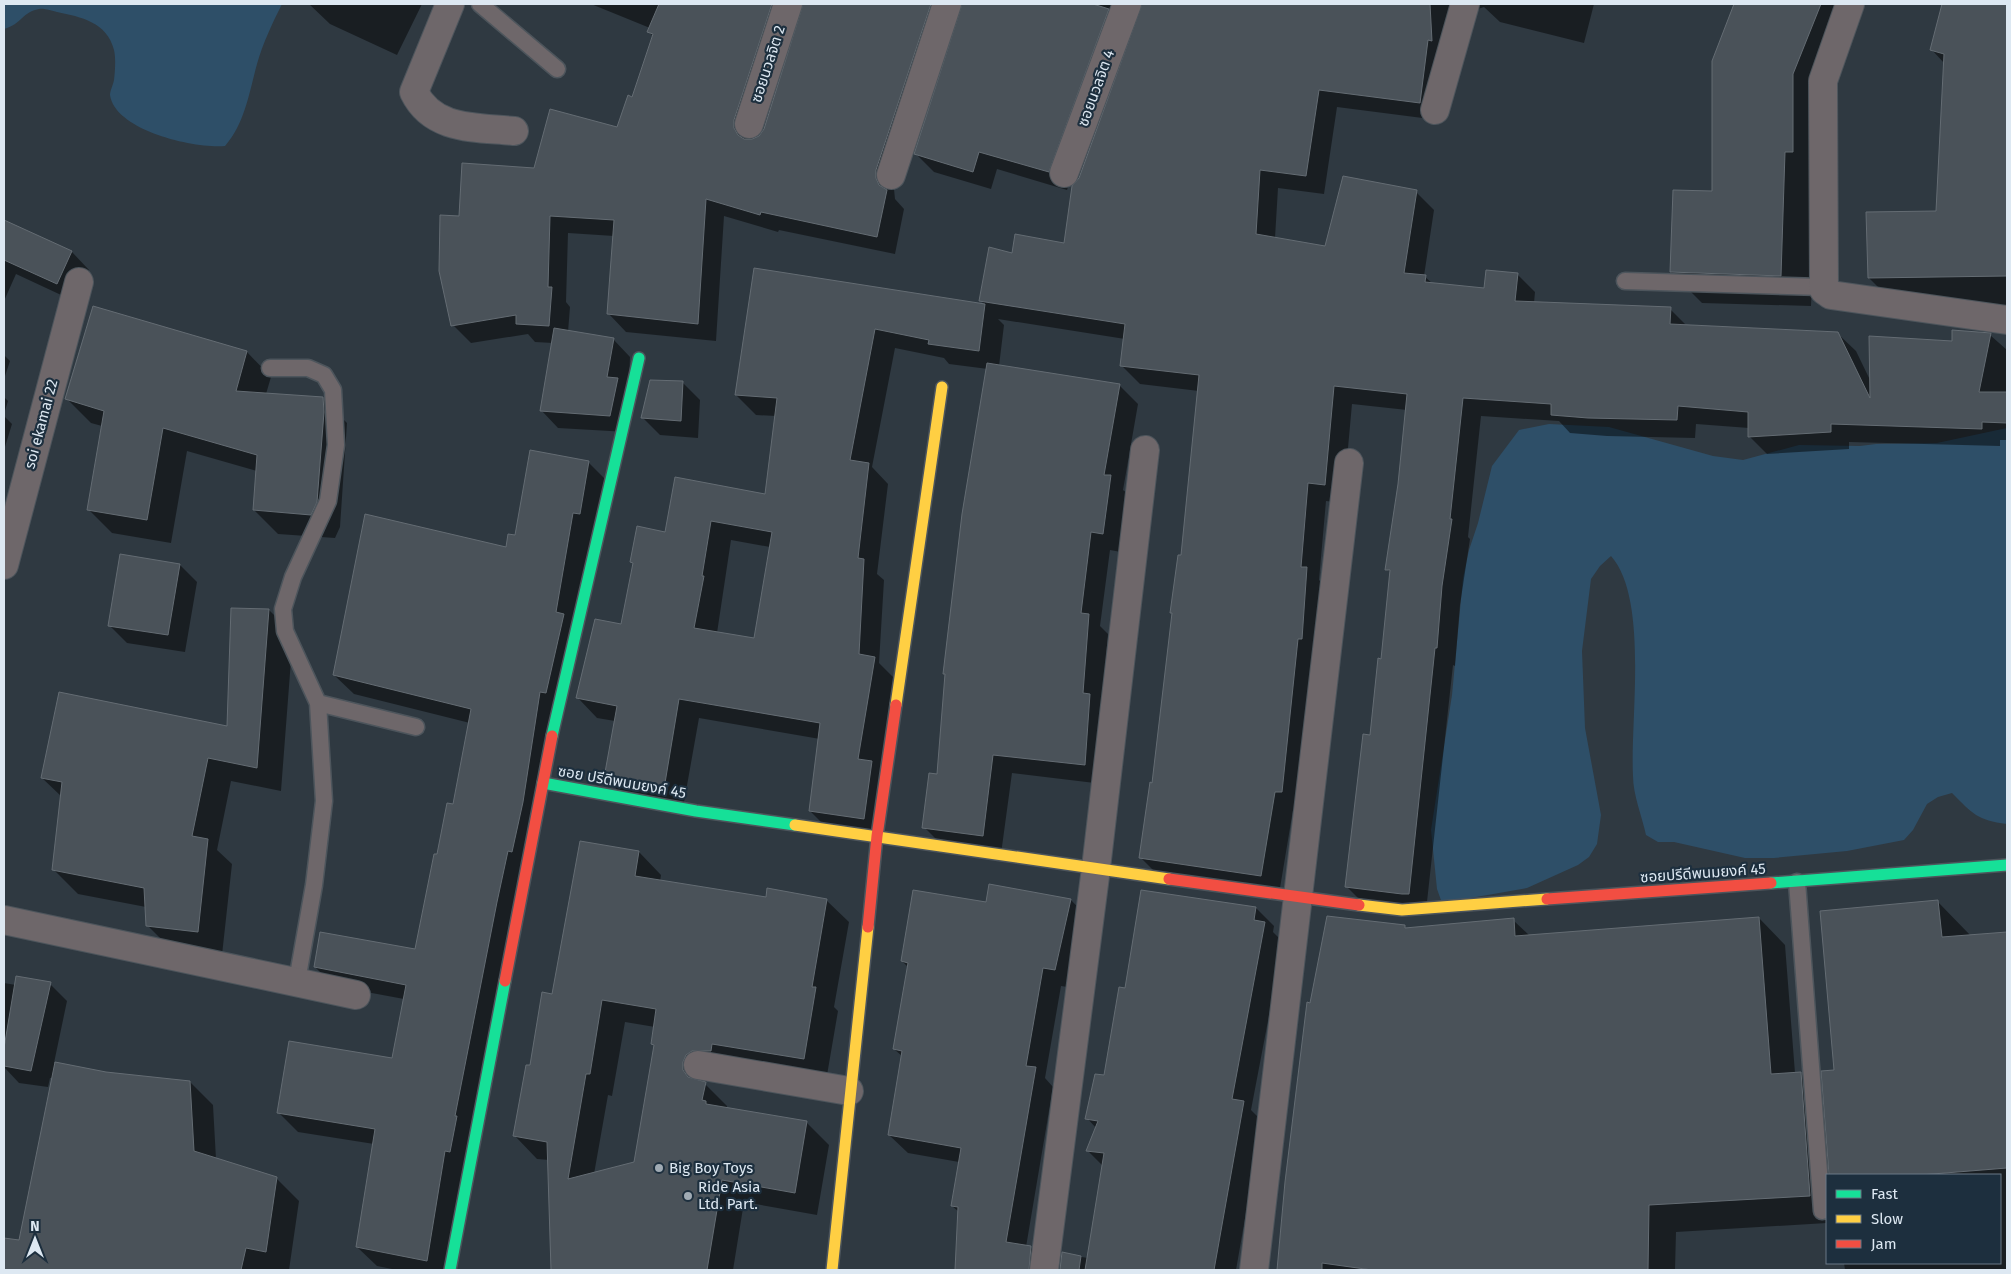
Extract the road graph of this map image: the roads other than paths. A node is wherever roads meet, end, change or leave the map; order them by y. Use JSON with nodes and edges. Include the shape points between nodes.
{"nodes":[{"id":1,"x":450,"y":4,"type":"edge"},
{"id":2,"x":480,"y":4,"type":"edge"},
{"id":3,"x":788,"y":4,"type":"edge"},
{"id":4,"x":947,"y":4,"type":"edge"},
{"id":5,"x":1127,"y":4,"type":"edge"},
{"id":6,"x":1465,"y":4,"type":"edge"},
{"id":7,"x":1850,"y":4,"type":"edge"},
{"id":8,"x":557,"y":69,"type":"dead end"},
{"id":9,"x":1434,"y":110,"type":"dead end"},
{"id":10,"x":749,"y":124,"type":"dead end"},
{"id":11,"x":514,"y":131,"type":"dead end"},
{"id":12,"x":1064,"y":173,"type":"dead end"},
{"id":13,"x":891,"y":175,"type":"dead end"},
{"id":14,"x":1625,"y":281,"type":"dead end"},
{"id":15,"x":79,"y":282,"type":"dead end"},
{"id":16,"x":1822,"y":287,"type":"junction"},
{"id":17,"x":2007,"y":320,"type":"edge"},
{"id":18,"x":639,"y":358,"type":"dead end"},
{"id":19,"x":270,"y":368,"type":"dead end"},
{"id":20,"x":942,"y":387,"type":"dead end"},
{"id":21,"x":1145,"y":450,"type":"dead end"},
{"id":22,"x":1349,"y":463,"type":"dead end"},
{"id":23,"x":4,"y":566,"type":"edge"},
{"id":24,"x":318,"y":703,"type":"junction"},
{"id":25,"x":416,"y":727,"type":"dead end"},
{"id":26,"x":543,"y":783,"type":"junction"},
{"id":27,"x":877,"y":836,"type":"junction"},
{"id":28,"x":2007,"y":865,"type":"edge"},
{"id":29,"x":1096,"y":868,"type":"junction"},
{"id":30,"x":1797,"y":882,"type":"junction"},
{"id":31,"x":1298,"y":897,"type":"junction"},
{"id":32,"x":4,"y":920,"type":"edge"},
{"id":33,"x":297,"y":981,"type":"junction"},
{"id":34,"x":356,"y":995,"type":"dead end"},
{"id":35,"x":698,"y":1065,"type":"dead end"},
{"id":36,"x":849,"y":1091,"type":"junction"},
{"id":37,"x":1822,"y":1211,"type":"dead end"},
{"id":38,"x":450,"y":1270,"type":"edge"},
{"id":39,"x":832,"y":1270,"type":"edge"},
{"id":40,"x":1044,"y":1270,"type":"edge"},
{"id":41,"x":1254,"y":1270,"type":"edge"}],
"edges":[{"from":1,"to":11,"type":"street","via":[[414,92],[421,106],[444,122]]},
{"from":2,"to":8,"type":"lane"},
{"from":3,"to":10,"type":"street","name":"ซอยนวลจิต 2"},
{"from":4,"to":13,"type":"street"},
{"from":5,"to":12,"type":"street","name":"ซอยนวลจิต 4"},
{"from":6,"to":9,"type":"street"},
{"from":7,"to":16,"type":"street","via":[[1823,81]]},
{"from":14,"to":16,"type":"lane"},
{"from":15,"to":23,"type":"street","name":"soi ekamai 22"},
{"from":16,"to":17,"type":"street","via":[[1831,295]]},
{"from":18,"to":26,"type":"street"},
{"from":19,"to":24,"type":"lane","via":[[308,368],[324,375],[333,390],[336,445],[328,501],[293,577],[283,609],[285,631]]},
{"from":20,"to":27,"type":"street"},
{"from":21,"to":29,"type":"street"},
{"from":22,"to":31,"type":"street"},
{"from":24,"to":25,"type":"lane"},
{"from":24,"to":33,"type":"lane","via":[[324,801],[314,885]]},
{"from":26,"to":27,"type":"street","name":"ซอย ปรีดีพนมยงค์ 45","via":[[696,811]]},
{"from":26,"to":38,"type":"street"},
{"from":27,"to":29,"type":"street","name":"ซอย ปรีดีพนมยงค์ 45"},
{"from":27,"to":36,"type":"street"},
{"from":28,"to":30,"type":"street","name":"ซอยปรีดีพนมยงค์ 45"},
{"from":29,"to":31,"type":"street","name":"ซอยปรีดีพนมยงค์ 45"},
{"from":29,"to":40,"type":"street"},
{"from":30,"to":31,"type":"street","name":"ซอยปรีดีพนมยงค์ 45","via":[[1402,910]]},
{"from":30,"to":37,"type":"lane"},
{"from":31,"to":41,"type":"street"},
{"from":32,"to":33,"type":"street"},
{"from":33,"to":34,"type":"street"},
{"from":35,"to":36,"type":"street"},
{"from":36,"to":39,"type":"street"}]}
